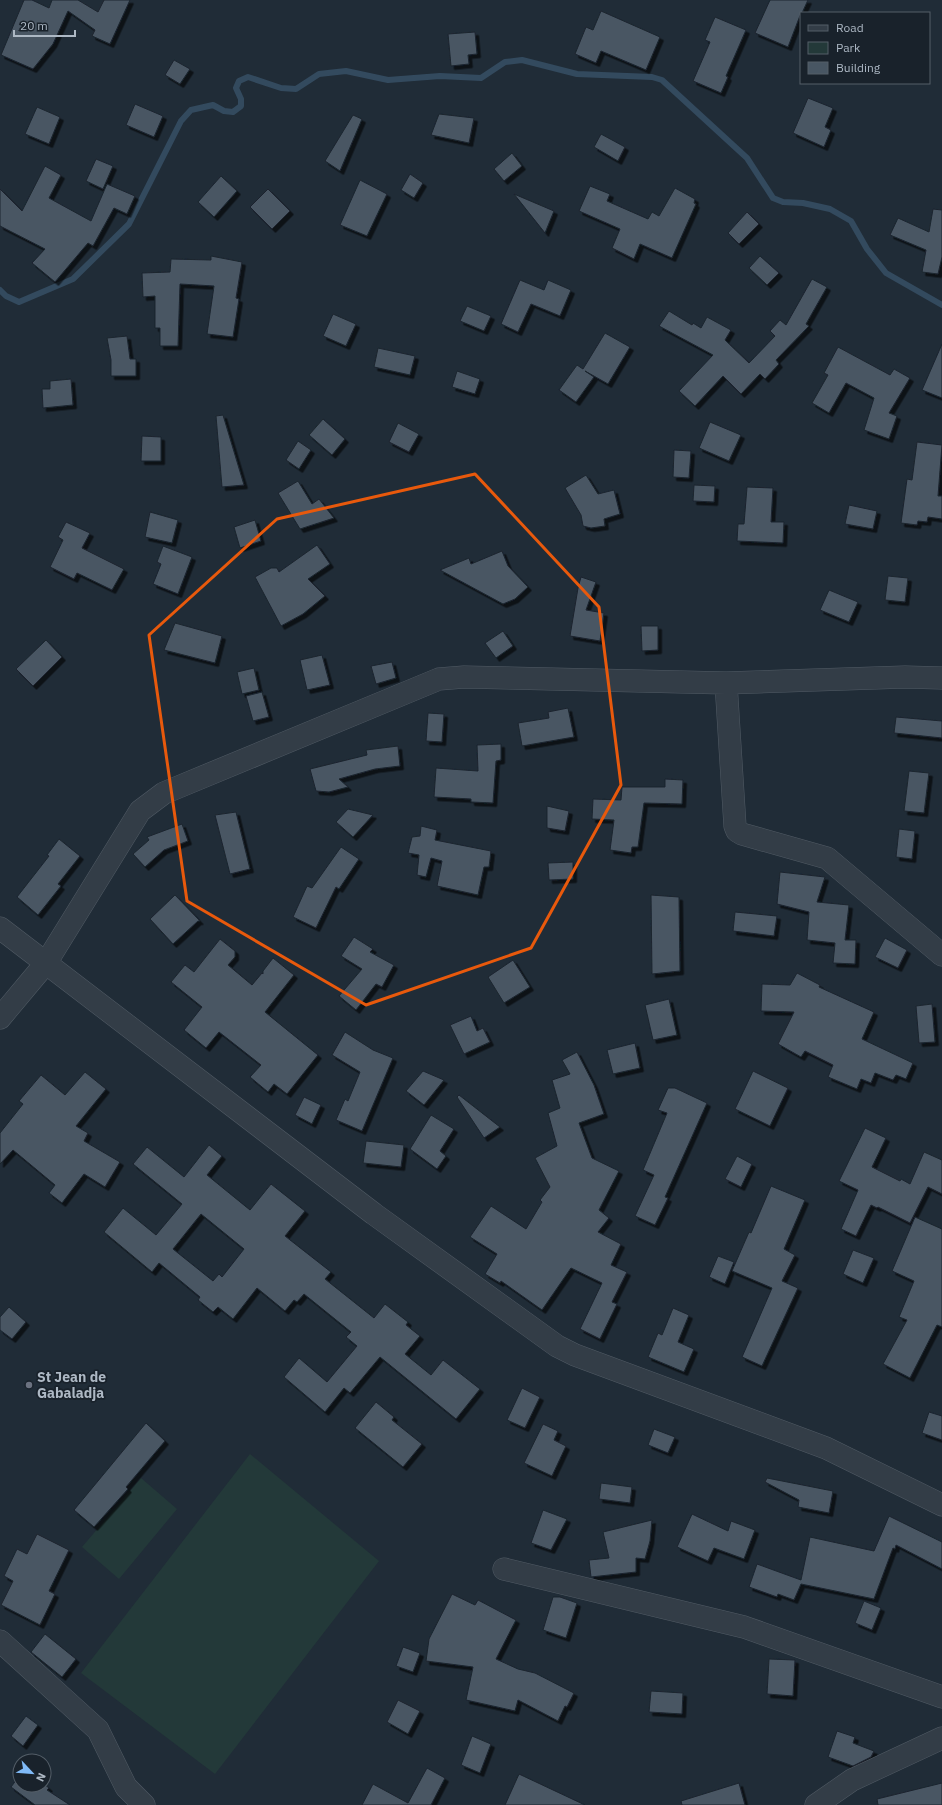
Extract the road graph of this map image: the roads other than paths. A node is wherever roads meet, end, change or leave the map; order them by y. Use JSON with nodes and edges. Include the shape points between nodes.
{"nodes":[{"id":1,"x":942,"y":678,"type":"edge"},
{"id":2,"x":726,"y":683,"type":"junction"},
{"id":3,"x":0,"y":928,"type":"edge"},
{"id":4,"x":942,"y":955,"type":"edge"},
{"id":5,"x":46,"y":963,"type":"junction"},
{"id":6,"x":0,"y":1018,"type":"edge"},
{"id":7,"x":942,"y":1505,"type":"edge"},
{"id":8,"x":504,"y":1569,"type":"dead end"},
{"id":9,"x":0,"y":1642,"type":"edge"},
{"id":10,"x":942,"y":1697,"type":"edge"},
{"id":11,"x":942,"y":1738,"type":"edge"},
{"id":12,"x":144,"y":1805,"type":"edge"},
{"id":13,"x":816,"y":1805,"type":"edge"}],
"edges":[{"from":1,"to":2,"type":"street"},
{"from":2,"to":4,"type":"street","via":[[737,831],[827,858]]},
{"from":2,"to":5,"type":"street","via":[[464,677],[439,680],[164,793],[140,811]]},
{"from":3,"to":5,"type":"street"},
{"from":5,"to":6,"type":"street"},
{"from":5,"to":7,"type":"street","via":[[374,1214],[557,1346],[583,1358],[826,1448]]},
{"from":8,"to":10,"type":"street","via":[[744,1627]]},
{"from":9,"to":12,"type":"street","via":[[98,1730],[126,1787]]},
{"from":11,"to":13,"type":"street","via":[[852,1780]]}]}
